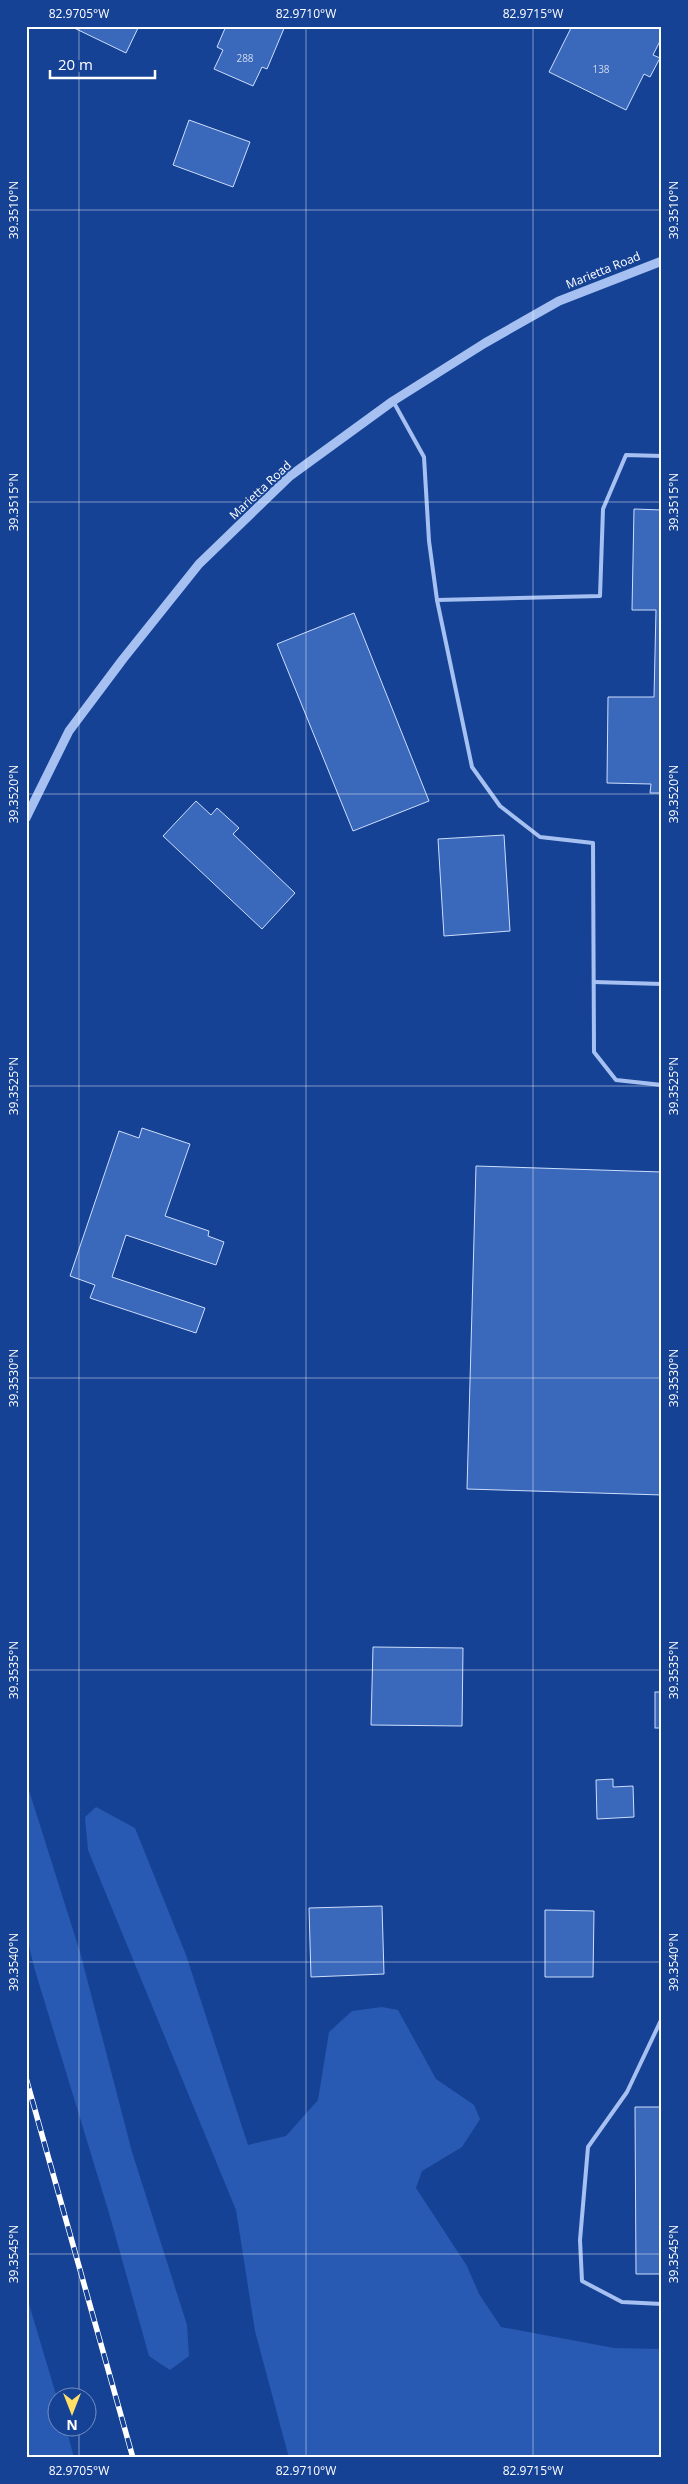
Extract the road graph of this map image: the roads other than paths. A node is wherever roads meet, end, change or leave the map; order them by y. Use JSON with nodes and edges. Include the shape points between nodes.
{"nodes":[{"id":1,"x":662,"y":261,"type":"edge"},
{"id":2,"x":393,"y":401,"type":"junction"},
{"id":3,"x":662,"y":456,"type":"edge"},
{"id":4,"x":437,"y":600,"type":"junction"},
{"id":5,"x":26,"y":818,"type":"edge"},
{"id":6,"x":594,"y":982,"type":"junction"},
{"id":7,"x":662,"y":984,"type":"edge"},
{"id":8,"x":662,"y":1085,"type":"edge"},
{"id":9,"x":662,"y":2018,"type":"edge"},
{"id":10,"x":662,"y":2304,"type":"edge"}],
"edges":[{"from":1,"to":2,"type":"street","name":"Marietta Road","via":[[559,301]]},
{"from":2,"to":4,"type":"lane","via":[[424,457],[429,541]]},
{"from":2,"to":5,"type":"street","name":"Marietta Road","via":[[290,476],[200,564],[69,731]]},
{"from":3,"to":4,"type":"lane","via":[[626,456],[603,509],[600,596]]},
{"from":4,"to":6,"type":"lane","via":[[472,767],[500,806],[540,837],[594,843]]},
{"from":6,"to":7,"type":"lane"},
{"from":6,"to":8,"type":"lane","via":[[594,1052],[616,1080]]},
{"from":9,"to":10,"type":"lane","via":[[628,2092],[588,2147],[580,2240],[582,2281],[622,2302]]}]}
